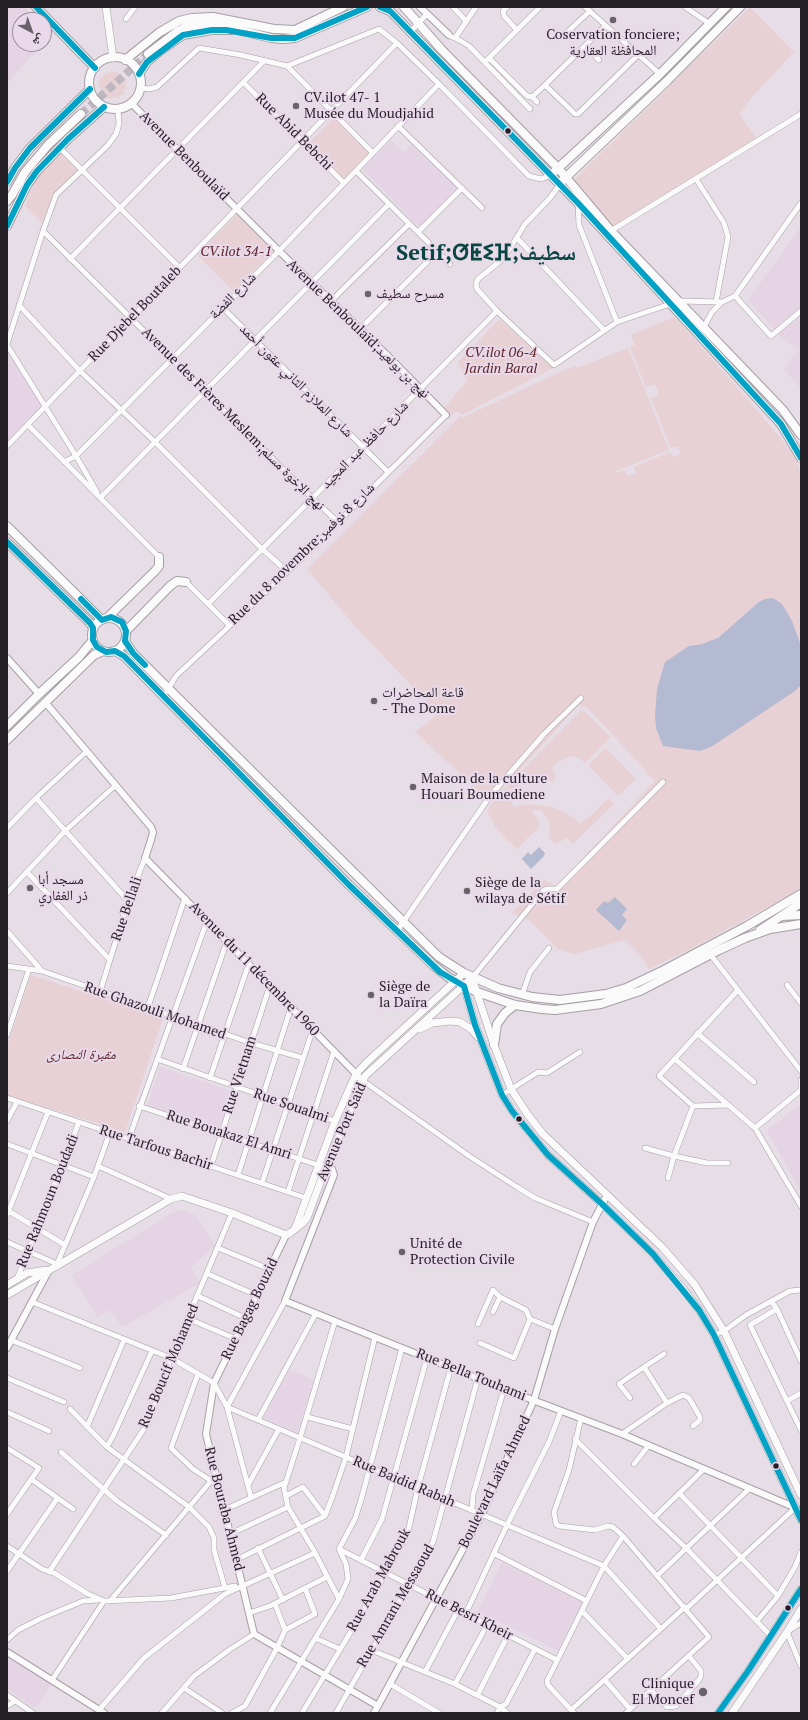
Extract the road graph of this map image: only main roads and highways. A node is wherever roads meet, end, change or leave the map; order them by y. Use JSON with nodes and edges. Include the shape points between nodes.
{"nodes":[{"id":1,"x":36,"y":7,"type":"edge"},
{"id":2,"x":106,"y":7,"type":"edge"},
{"id":3,"x":343,"y":7,"type":"edge"},
{"id":4,"x":367,"y":7,"type":"edge"},
{"id":5,"x":380,"y":7,"type":"edge"},
{"id":6,"x":404,"y":7,"type":"edge"},
{"id":7,"x":726,"y":7,"type":"edge"},
{"id":8,"x":740,"y":7,"type":"edge"},
{"id":9,"x":247,"y":23,"type":"junction"},
{"id":10,"x":223,"y":24,"type":"junction"},
{"id":11,"x":242,"y":32,"type":"junction"},
{"id":12,"x":148,"y":54,"type":"tunnel mouth"},
{"id":13,"x":113,"y":58,"type":"junction"},
{"id":14,"x":125,"y":60,"type":"junction"},
{"id":15,"x":95,"y":68,"type":"junction"},
{"id":16,"x":139,"y":74,"type":"junction"},
{"id":17,"x":90,"y":89,"type":"junction"},
{"id":18,"x":104,"y":107,"type":"junction"},
{"id":19,"x":81,"y":114,"type":"tunnel mouth"},
{"id":20,"x":558,"y":168,"type":"junction"},
{"id":21,"x":552,"y":175,"type":"junction"},
{"id":22,"x":566,"y":177,"type":"junction"},
{"id":23,"x":7,"y":182,"type":"edge"},
{"id":24,"x":560,"y":184,"type":"junction"},
{"id":25,"x":9,"y":196,"type":"edge"},
{"id":26,"x":7,"y":225,"type":"edge"},
{"id":27,"x":608,"y":233,"type":"junction"},
{"id":28,"x":801,"y":435,"type":"edge"},
{"id":29,"x":801,"y":458,"type":"edge"},
{"id":30,"x":7,"y":526,"type":"edge"},
{"id":31,"x":7,"y":542,"type":"edge"},
{"id":32,"x":158,"y":557,"type":"road end"},
{"id":33,"x":186,"y":582,"type":"road end"},
{"id":34,"x":105,"y":618,"type":"junction"},
{"id":35,"x":93,"y":628,"type":"junction"},
{"id":36,"x":126,"y":631,"type":"junction"},
{"id":37,"x":93,"y":640,"type":"junction"},
{"id":38,"x":125,"y":641,"type":"junction"},
{"id":39,"x":103,"y":651,"type":"junction"},
{"id":40,"x":115,"y":651,"type":"junction"},
{"id":41,"x":7,"y":726,"type":"edge"},
{"id":42,"x":7,"y":740,"type":"edge"},
{"id":43,"x":801,"y":894,"type":"edge"},
{"id":44,"x":801,"y":903,"type":"edge"},
{"id":45,"x":801,"y":915,"type":"edge"},
{"id":46,"x":780,"y":916,"type":"junction"},
{"id":47,"x":801,"y":924,"type":"edge"},
{"id":48,"x":747,"y":926,"type":"junction"},
{"id":49,"x":754,"y":934,"type":"junction"},
{"id":50,"x":464,"y":973,"type":"junction"},
{"id":51,"x":472,"y":978,"type":"junction"},
{"id":52,"x":455,"y":982,"type":"junction"},
{"id":53,"x":464,"y":986,"type":"junction"},
{"id":54,"x":477,"y":992,"type":"junction"},
{"id":55,"x":515,"y":1005,"type":"junction"},
{"id":56,"x":411,"y":1033,"type":"junction"},
{"id":57,"x":482,"y":1041,"type":"junction"},
{"id":58,"x":494,"y":1045,"type":"junction"},
{"id":59,"x":295,"y":1229,"type":"junction"},
{"id":60,"x":50,"y":1269,"type":"junction"},
{"id":61,"x":7,"y":1285,"type":"edge"},
{"id":62,"x":7,"y":1294,"type":"edge"},
{"id":63,"x":801,"y":1495,"type":"edge"},
{"id":64,"x":798,"y":1510,"type":"edge"},
{"id":65,"x":801,"y":1520,"type":"edge"},
{"id":66,"x":801,"y":1589,"type":"edge"},
{"id":67,"x":801,"y":1609,"type":"edge"},
{"id":68,"x":718,"y":1713,"type":"edge"},
{"id":69,"x":732,"y":1713,"type":"edge"}],
"edges":[{"from":1,"to":15,"type":"main road"},
{"from":2,"to":13,"type":"main road"},
{"from":3,"to":9,"type":"main road","via":[[295,30],[274,29]]},
{"from":4,"to":11,"type":"main road","via":[[295,38],[283,40]]},
{"from":5,"to":21,"type":"main road","via":[[390,11]]},
{"from":6,"to":20,"type":"main road","via":[[441,49]]},
{"from":7,"to":20,"type":"main road","via":[[660,74]]},
{"from":8,"to":22,"type":"main road"},
{"from":9,"to":10,"type":"main road"},
{"from":9,"to":14,"type":"main road","via":[[214,17],[179,21],[160,32]]},
{"from":10,"to":11,"type":"main road"},
{"from":10,"to":12,"type":"main road","via":[[188,26],[172,34]]},
{"from":11,"to":16,"type":"main road","via":[[212,30],[183,36],[160,51]]},
{"from":13,"to":14,"type":"main road"},
{"from":13,"to":15,"type":"main road","via":[[104,60]]},
{"from":14,"to":16,"type":"main road","via":[[131,63]]},
{"from":15,"to":17,"type":"main road","via":[[91,74]]},
{"from":16,"to":18,"type":"main road","via":[[140,88],[131,103],[118,109]]},
{"from":17,"to":18,"type":"main road","via":[[92,96]]},
{"from":17,"to":23,"type":"main road","via":[[30,148]]},
{"from":18,"to":26,"type":"main road","via":[[36,171]]},
{"from":19,"to":25,"type":"main road","via":[[48,145]]},
{"from":20,"to":21,"type":"main road"},
{"from":20,"to":22,"type":"main road"},
{"from":21,"to":24,"type":"main road"},
{"from":22,"to":24,"type":"main road"},
{"from":22,"to":27,"type":"main road"},
{"from":24,"to":27,"type":"main road"},
{"from":25,"to":26,"type":"main road"},
{"from":27,"to":28,"type":"main road","via":[[704,327],[783,410]]},
{"from":27,"to":29,"type":"main road","via":[[781,424]]},
{"from":30,"to":34,"type":"main road"},
{"from":31,"to":35,"type":"main road"},
{"from":32,"to":34,"type":"main road","via":[[159,566],[155,572]]},
{"from":33,"to":36,"type":"main road","via":[[177,581],[170,586]]},
{"from":34,"to":35,"type":"main road"},
{"from":34,"to":36,"type":"main road","via":[[119,620]]},
{"from":35,"to":37,"type":"main road"},
{"from":36,"to":38,"type":"main road"},
{"from":37,"to":39,"type":"main road"},
{"from":37,"to":41,"type":"main road","via":[[79,657]]},
{"from":38,"to":40,"type":"main road"},
{"from":38,"to":50,"type":"main road","via":[[133,653],[403,923],[439,957]]},
{"from":39,"to":40,"type":"main road"},
{"from":39,"to":42,"type":"main road","via":[[94,655]]},
{"from":40,"to":52,"type":"main road","via":[[124,656],[348,885],[436,968]]},
{"from":43,"to":48,"type":"main road"},
{"from":44,"to":46,"type":"main road"},
{"from":45,"to":46,"type":"main road"},
{"from":46,"to":48,"type":"main road"},
{"from":46,"to":49,"type":"main road"},
{"from":47,"to":49,"type":"main road"},
{"from":48,"to":51,"type":"main road","via":[[644,980],[606,994],[560,1000],[522,996]]},
{"from":49,"to":55,"type":"main road","via":[[640,991],[601,1004],[555,1010]]},
{"from":50,"to":51,"type":"main road"},
{"from":50,"to":52,"type":"main road","name":"Avenue Port Saïd"},
{"from":51,"to":53,"type":"main road","name":"Avenue Port Saïd"},
{"from":51,"to":54,"type":"main road"},
{"from":52,"to":53,"type":"main road"},
{"from":52,"to":59,"type":"main road","name":"Avenue Port Saïd","via":[[356,1074],[335,1121]]},
{"from":53,"to":54,"type":"main road"},
{"from":53,"to":56,"type":"main road","name":"Avenue Port Saïd"},
{"from":53,"to":57,"type":"main road"},
{"from":54,"to":55,"type":"main road"},
{"from":54,"to":58,"type":"main road"},
{"from":55,"to":58,"type":"main road","via":[[497,1024]]},
{"from":56,"to":57,"type":"main road","via":[[432,1023],[460,1022]]},
{"from":56,"to":59,"type":"main road","name":"Avenue Port Saïd","via":[[362,1080],[307,1218]]},
{"from":57,"to":64,"type":"main road","via":[[502,1095],[523,1125],[548,1155],[636,1236],[699,1310],[714,1335]]},
{"from":58,"to":63,"type":"main road","via":[[511,1089],[543,1134],[676,1263],[695,1285],[724,1330]]},
{"from":59,"to":60,"type":"main road","name":"Avenue Port Saïd","via":[[286,1235],[182,1196],[171,1199]]},
{"from":60,"to":61,"type":"main road","via":[[27,1273]]},
{"from":60,"to":62,"type":"main road"},
{"from":64,"to":65,"type":"main road"},
{"from":66,"to":68,"type":"main road"},
{"from":67,"to":69,"type":"main road"}]}
